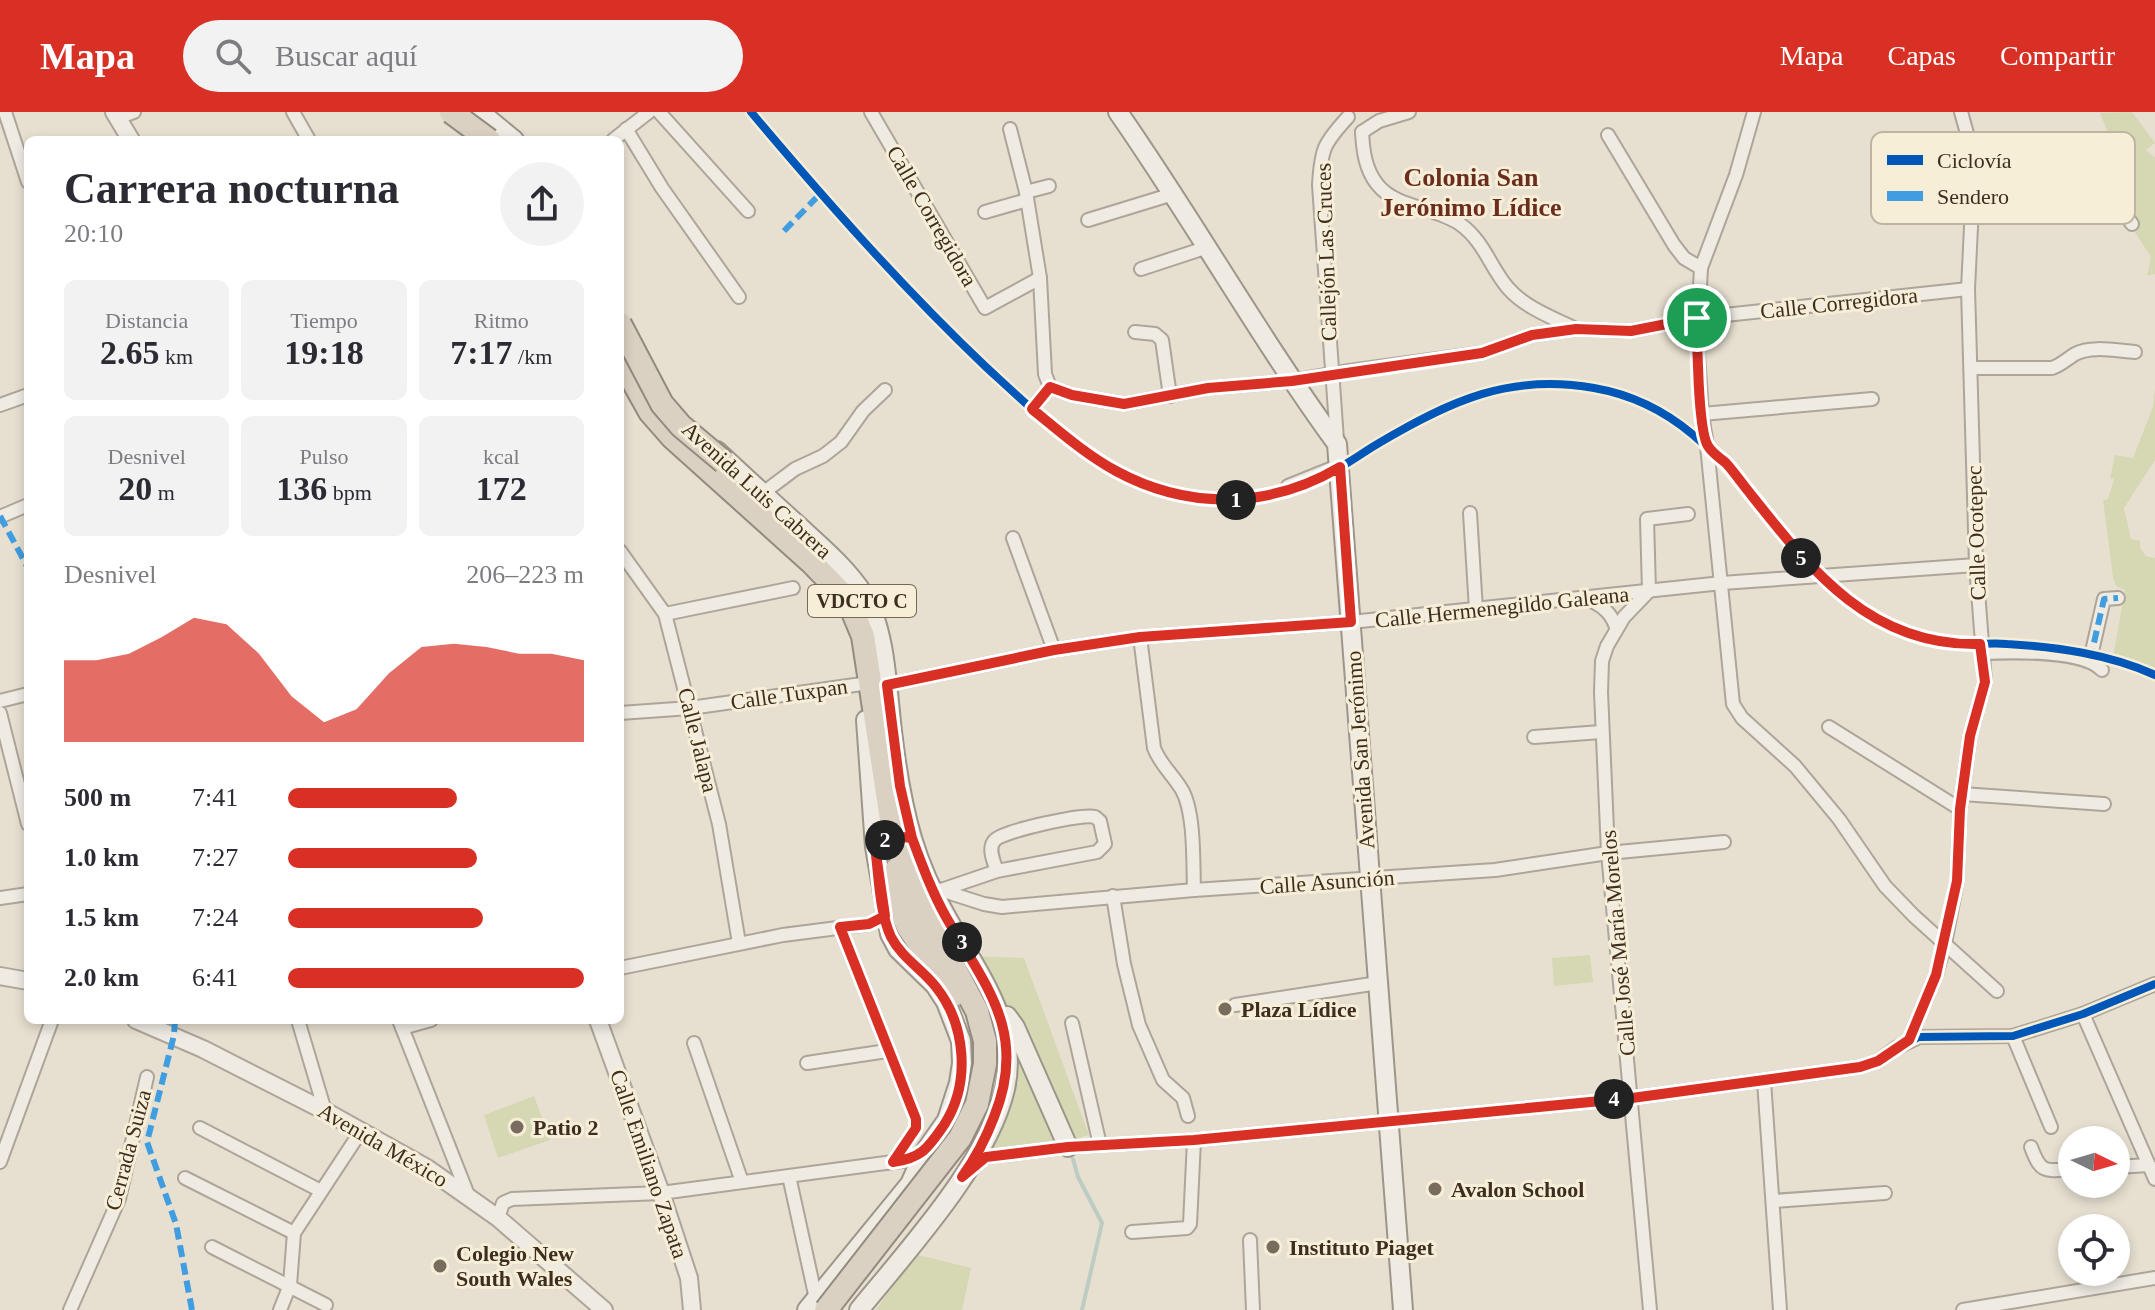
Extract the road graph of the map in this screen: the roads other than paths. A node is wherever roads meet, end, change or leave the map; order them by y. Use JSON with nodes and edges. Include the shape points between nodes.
{"nodes":[{"id":1,"x":5,"y":112,"type":"edge"},
{"id":2,"x":134,"y":112,"type":"edge"},
{"id":3,"x":293,"y":112,"type":"edge"},
{"id":4,"x":443,"y":112,"type":"edge"},
{"id":5,"x":451,"y":112,"type":"edge"},
{"id":6,"x":649,"y":112,"type":"edge"},
{"id":7,"x":659,"y":112,"type":"edge"},
{"id":8,"x":871,"y":112,"type":"edge"},
{"id":9,"x":1118,"y":112,"type":"edge"},
{"id":10,"x":1409,"y":112,"type":"edge"},
{"id":11,"x":1754,"y":112,"type":"edge"},
{"id":12,"x":1961,"y":112,"type":"edge"},
{"id":13,"x":116,"y":115,"type":"edge"},
{"id":14,"x":1346,"y":115,"type":"edge"},
{"id":15,"x":476,"y":121,"type":"edge"},
{"id":16,"x":626,"y":129,"type":"junction"},
{"id":17,"x":1010,"y":129,"type":"dead end"},
{"id":18,"x":1362,"y":132,"type":"junction"},
{"id":19,"x":1967,"y":132,"type":"edge"},
{"id":20,"x":1608,"y":135,"type":"dead end"},
{"id":21,"x":129,"y":136,"type":"edge"},
{"id":22,"x":307,"y":136,"type":"edge"},
{"id":23,"x":484,"y":136,"type":"edge"},
{"id":24,"x":504,"y":136,"type":"edge"},
{"id":25,"x":618,"y":136,"type":"edge"},
{"id":26,"x":24,"y":170,"type":"edge"},
{"id":27,"x":1049,"y":186,"type":"dead end"},
{"id":28,"x":1173,"y":194,"type":"junction"},
{"id":29,"x":1027,"y":196,"type":"junction"},
{"id":30,"x":748,"y":211,"type":"dead end"},
{"id":31,"x":985,"y":212,"type":"dead end"},
{"id":32,"x":1088,"y":220,"type":"dead end"},
{"id":33,"x":1971,"y":224,"type":"edge"},
{"id":34,"x":1208,"y":247,"type":"junction"},
{"id":35,"x":1701,"y":268,"type":"junction"},
{"id":36,"x":1141,"y":269,"type":"dead end"},
{"id":37,"x":1040,"y":278,"type":"junction"},
{"id":38,"x":1968,"y":289,"type":"junction"},
{"id":39,"x":739,"y":297,"type":"dead end"},
{"id":40,"x":1697,"y":318,"type":"junction"},
{"id":41,"x":1576,"y":329,"type":"junction"},
{"id":42,"x":624,"y":331,"type":"edge"},
{"id":43,"x":624,"y":332,"type":"edge"},
{"id":44,"x":1135,"y":332,"type":"dead end"},
{"id":45,"x":2135,"y":352,"type":"dead end"},
{"id":46,"x":624,"y":365,"type":"edge"},
{"id":47,"x":1971,"y":368,"type":"junction"},
{"id":48,"x":1331,"y":375,"type":"junction"},
{"id":49,"x":624,"y":379,"type":"edge"},
{"id":50,"x":1292,"y":381,"type":"junction"},
{"id":51,"x":1050,"y":387,"type":"junction"},
{"id":52,"x":885,"y":390,"type":"dead end"},
{"id":53,"x":24,"y":396,"type":"edge"},
{"id":54,"x":1170,"y":396,"type":"junction"},
{"id":55,"x":1872,"y":399,"type":"dead end"},
{"id":56,"x":0,"y":405,"type":"edge"},
{"id":57,"x":1032,"y":409,"type":"dead end"},
{"id":58,"x":1702,"y":414,"type":"junction"},
{"id":59,"x":1337,"y":444,"type":"junction"},
{"id":60,"x":1340,"y":465,"type":"junction"},
{"id":61,"x":1288,"y":486,"type":"dead end"},
{"id":62,"x":763,"y":493,"type":"junction"},
{"id":63,"x":24,"y":507,"type":"edge"},
{"id":64,"x":1470,"y":513,"type":"dead end"},
{"id":65,"x":1688,"y":514,"type":"dead end"},
{"id":66,"x":2,"y":516,"type":"dead end"},
{"id":67,"x":1013,"y":538,"type":"dead end"},
{"id":68,"x":624,"y":557,"type":"edge"},
{"id":69,"x":1976,"y":565,"type":"junction"},
{"id":70,"x":1722,"y":583,"type":"junction"},
{"id":71,"x":793,"y":588,"type":"dead end"},
{"id":72,"x":1649,"y":591,"type":"junction"},
{"id":73,"x":2118,"y":598,"type":"dead end"},
{"id":74,"x":1586,"y":599,"type":"junction"},
{"id":75,"x":1476,"y":610,"type":"junction"},
{"id":76,"x":665,"y":614,"type":"junction"},
{"id":77,"x":1351,"y":622,"type":"junction"},
{"id":78,"x":1616,"y":627,"type":"junction"},
{"id":79,"x":1140,"y":637,"type":"junction"},
{"id":80,"x":1054,"y":650,"type":"junction"},
{"id":81,"x":1982,"y":653,"type":"junction"},
{"id":82,"x":2090,"y":660,"type":"junction"},
{"id":83,"x":2102,"y":670,"type":"dead end"},
{"id":84,"x":862,"y":684,"type":"junction"},
{"id":85,"x":887,"y":685,"type":"junction"},
{"id":86,"x":24,"y":695,"type":"edge"},
{"id":87,"x":0,"y":701,"type":"edge"},
{"id":88,"x":690,"y":708,"type":"junction"},
{"id":89,"x":0,"y":713,"type":"edge"},
{"id":90,"x":624,"y":713,"type":"edge"},
{"id":91,"x":1829,"y":727,"type":"dead end"},
{"id":92,"x":1601,"y":732,"type":"junction"},
{"id":93,"x":1534,"y":737,"type":"dead end"},
{"id":94,"x":15,"y":770,"type":"junction"},
{"id":95,"x":0,"y":775,"type":"edge"},
{"id":96,"x":1962,"y":794,"type":"junction"},
{"id":97,"x":2104,"y":804,"type":"dead end"},
{"id":98,"x":24,"y":807,"type":"edge"},
{"id":99,"x":1960,"y":809,"type":"junction"},
{"id":100,"x":1724,"y":842,"type":"dead end"},
{"id":101,"x":894,"y":843,"type":"junction"},
{"id":102,"x":1608,"y":853,"type":"junction"},
{"id":103,"x":994,"y":872,"type":"junction"},
{"id":104,"x":1369,"y":880,"type":"junction"},
{"id":105,"x":936,"y":888,"type":"junction"},
{"id":106,"x":1194,"y":890,"type":"junction"},
{"id":107,"x":24,"y":895,"type":"edge"},
{"id":108,"x":1113,"y":896,"type":"junction"},
{"id":109,"x":0,"y":898,"type":"edge"},
{"id":110,"x":888,"y":925,"type":"junction"},
{"id":111,"x":840,"y":927,"type":"junction"},
{"id":112,"x":739,"y":943,"type":"junction"},
{"id":113,"x":1945,"y":943,"type":"junction"},
{"id":114,"x":624,"y":967,"type":"edge"},
{"id":115,"x":0,"y":976,"type":"edge"},
{"id":116,"x":24,"y":980,"type":"edge"},
{"id":117,"x":1378,"y":983,"type":"junction"},
{"id":118,"x":2155,"y":984,"type":"edge"},
{"id":119,"x":985,"y":985,"type":"junction"},
{"id":120,"x":1997,"y":991,"type":"dead end"},
{"id":121,"x":1235,"y":1005,"type":"dead end"},
{"id":122,"x":2083,"y":1014,"type":"junction"},
{"id":123,"x":1072,"y":1023,"type":"dead end"},
{"id":124,"x":51,"y":1024,"type":"edge"},
{"id":125,"x":147,"y":1024,"type":"edge"},
{"id":126,"x":299,"y":1024,"type":"edge"},
{"id":127,"x":401,"y":1024,"type":"edge"},
{"id":128,"x":599,"y":1024,"type":"edge"},
{"id":129,"x":2013,"y":1036,"type":"junction"},
{"id":130,"x":1909,"y":1040,"type":"junction"},
{"id":131,"x":694,"y":1043,"type":"dead end"},
{"id":132,"x":887,"y":1051,"type":"junction"},
{"id":133,"x":807,"y":1063,"type":"dead end"},
{"id":134,"x":147,"y":1077,"type":"dead end"},
{"id":135,"x":1764,"y":1081,"type":"junction"},
{"id":136,"x":1632,"y":1098,"type":"junction"},
{"id":137,"x":1001,"y":1101,"type":"junction"},
{"id":138,"x":325,"y":1111,"type":"junction"},
{"id":139,"x":1188,"y":1116,"type":"dead end"},
{"id":140,"x":1388,"y":1122,"type":"junction"},
{"id":141,"x":2051,"y":1127,"type":"dead end"},
{"id":142,"x":200,"y":1128,"type":"dead end"},
{"id":143,"x":361,"y":1131,"type":"junction"},
{"id":144,"x":1194,"y":1140,"type":"junction"},
{"id":145,"x":1100,"y":1145,"type":"junction"},
{"id":146,"x":1068,"y":1147,"type":"junction"},
{"id":147,"x":2031,"y":1147,"type":"dead end"},
{"id":148,"x":0,"y":1162,"type":"edge"},
{"id":149,"x":893,"y":1162,"type":"junction"},
{"id":150,"x":2149,"y":1165,"type":"junction"},
{"id":151,"x":2130,"y":1166,"type":"edge"},
{"id":152,"x":2058,"y":1169,"type":"edge"},
{"id":153,"x":789,"y":1176,"type":"junction"},
{"id":154,"x":918,"y":1177,"type":"junction"},
{"id":155,"x":962,"y":1177,"type":"junction"},
{"id":156,"x":185,"y":1178,"type":"dead end"},
{"id":157,"x":2155,"y":1179,"type":"edge"},
{"id":158,"x":742,"y":1182,"type":"junction"},
{"id":159,"x":321,"y":1191,"type":"junction"},
{"id":160,"x":661,"y":1193,"type":"junction"},
{"id":161,"x":1885,"y":1193,"type":"dead end"},
{"id":162,"x":468,"y":1195,"type":"junction"},
{"id":163,"x":1773,"y":1201,"type":"junction"},
{"id":164,"x":498,"y":1218,"type":"junction"},
{"id":165,"x":1132,"y":1232,"type":"dead end"},
{"id":166,"x":294,"y":1233,"type":"junction"},
{"id":167,"x":1250,"y":1240,"type":"dead end"},
{"id":168,"x":212,"y":1247,"type":"dead end"},
{"id":169,"x":2155,"y":1278,"type":"edge"},
{"id":170,"x":290,"y":1285,"type":"junction"},
{"id":171,"x":326,"y":1305,"type":"dead end"},
{"id":172,"x":817,"y":1307,"type":"edge"},
{"id":173,"x":70,"y":1310,"type":"edge"},
{"id":174,"x":280,"y":1310,"type":"edge"},
{"id":175,"x":604,"y":1310,"type":"edge"},
{"id":176,"x":692,"y":1310,"type":"edge"},
{"id":177,"x":840,"y":1310,"type":"edge"},
{"id":178,"x":851,"y":1310,"type":"edge"},
{"id":179,"x":859,"y":1310,"type":"edge"},
{"id":180,"x":1253,"y":1310,"type":"edge"},
{"id":181,"x":1403,"y":1310,"type":"edge"},
{"id":182,"x":1650,"y":1310,"type":"edge"},
{"id":183,"x":1780,"y":1310,"type":"edge"},
{"id":184,"x":1963,"y":1310,"type":"edge"}],
"edges":[{"from":1,"to":26,"type":"street"},
{"from":2,"to":13,"type":"street"},
{"from":3,"to":22,"type":"street"},
{"from":4,"to":15,"type":"main road"},
{"from":5,"to":23,"type":"highway","bridge":true},
{"from":6,"to":16,"type":"street"},
{"from":7,"to":30,"type":"street"},
{"from":8,"to":37,"type":"street","name":"Calle Corregidora","via":[[985,308]]},
{"from":9,"to":28,"type":"main road","name":"Avenida San Jerónimo"},
{"from":10,"to":18,"type":"street"},
{"from":11,"to":35,"type":"street"},
{"from":12,"to":19,"type":"street","name":"Calle Ocotepec"},
{"from":13,"to":21,"type":"street"},
{"from":14,"to":18,"type":"street","name":"Callejón Las Cruces"},
{"from":14,"to":48,"type":"street","name":"Callejón Las Cruces","via":[[1320,156]]},
{"from":15,"to":24,"type":"highway"},
{"from":16,"to":25,"type":"street"},
{"from":16,"to":39,"type":"street"},
{"from":17,"to":29,"type":"street"},
{"from":18,"to":41,"type":"street","via":[[1363,150],[1378,186],[1460,224],[1508,288],[1539,312]]},
{"from":20,"to":35,"type":"street","via":[[1674,245]]},
{"from":27,"to":29,"type":"street"},
{"from":28,"to":32,"type":"street"},
{"from":28,"to":34,"type":"main road","name":"Avenida San Jerónimo"},
{"from":29,"to":31,"type":"street"},
{"from":29,"to":37,"type":"street"},
{"from":33,"to":38,"type":"street","name":"Calle Ocotepec"},
{"from":34,"to":36,"type":"street"},
{"from":34,"to":50,"type":"main road","name":"Avenida San Jerónimo"},
{"from":35,"to":40,"type":"street"},
{"from":37,"to":51,"type":"street"},
{"from":38,"to":40,"type":"street","name":"Calle Corregidora"},
{"from":38,"to":47,"type":"street","name":"Calle Ocotepec"},
{"from":40,"to":41,"type":"street","name":"Calle Corregidora","via":[[1631,331]]},
{"from":40,"to":58,"type":"street"},
{"from":41,"to":48,"type":"street","name":"Calle Corregidora","via":[[1532,335],[1482,353]]},
{"from":42,"to":62,"type":"main road","name":"Avenida Luis Cabrera","via":[[663,404]]},
{"from":43,"to":177,"type":"highway","number":"VDCTO C","bridge":true,"via":[[671,416],[843,573],[859,595],[874,634],[906,845],[920,884],[993,1022],[997,1060],[986,1114],[963,1152]]},
{"from":44,"to":54,"type":"street","via":[[1162,340]]},
{"from":45,"to":47,"type":"street","via":[[2089,350],[2052,368]]},
{"from":46,"to":101,"type":"highway","number":"VDCTO C","bridge":true,"via":[[650,412],[672,437],[848,600],[863,636]]},
{"from":47,"to":69,"type":"street","name":"Calle Ocotepec"},
{"from":48,"to":50,"type":"street","name":"Calle Corregidora"},
{"from":48,"to":59,"type":"street","name":"Callejón Las Cruces"},
{"from":49,"to":84,"type":"main road","name":"Avenida Luis Cabrera","via":[[656,427],[840,603],[856,637]]},
{"from":50,"to":54,"type":"street","name":"Calle Corregidora"},
{"from":50,"to":59,"type":"main road","name":"Avenida San Jerónimo"},
{"from":51,"to":54,"type":"street","name":"Calle Corregidora","via":[[1124,404]]},
{"from":51,"to":57,"type":"street"},
{"from":52,"to":62,"type":"street","via":[[841,442]]},
{"from":53,"to":56,"type":"street"},
{"from":55,"to":58,"type":"street"},
{"from":58,"to":70,"type":"street"},
{"from":59,"to":60,"type":"main road","name":"Avenida San Jerónimo"},
{"from":60,"to":61,"type":"street"},
{"from":60,"to":77,"type":"main road","name":"Avenida San Jerónimo"},
{"from":62,"to":85,"type":"main road","name":"Avenida Luis Cabrera","via":[[865,596]]},
{"from":63,"to":66,"type":"street"},
{"from":64,"to":75,"type":"street"},
{"from":65,"to":72,"type":"street","via":[[1647,519]]},
{"from":67,"to":80,"type":"street"},
{"from":68,"to":76,"type":"street","name":"Calle Jalapa"},
{"from":69,"to":70,"type":"street","name":"Calle Hermenegildo Galeana"},
{"from":69,"to":81,"type":"street","name":"Calle Ocotepec"},
{"from":70,"to":72,"type":"street","name":"Calle Hermenegildo Galeana"},
{"from":70,"to":113,"type":"street","via":[[1733,704],[1795,766],[1885,886]]},
{"from":71,"to":76,"type":"street"},
{"from":72,"to":74,"type":"street","name":"Calle Hermenegildo Galeana"},
{"from":72,"to":78,"type":"street","name":"Calle José María Morelos"},
{"from":73,"to":82,"type":"street","via":[[2104,599]]},
{"from":74,"to":75,"type":"street","name":"Calle Hermenegildo Galeana"},
{"from":74,"to":78,"type":"street","via":[[1612,615]]},
{"from":75,"to":77,"type":"street","name":"Calle Hermenegildo Galeana"},
{"from":76,"to":88,"type":"street","name":"Calle Jalapa"},
{"from":77,"to":79,"type":"street","name":"Calle Hermenegildo Galeana"},
{"from":77,"to":104,"type":"main road","name":"Avenida San Jerónimo"},
{"from":78,"to":92,"type":"street","name":"Calle José María Morelos","via":[[1602,661]]},
{"from":79,"to":80,"type":"street","name":"Calle Hermenegildo Galeana"},
{"from":79,"to":106,"type":"street","via":[[1154,748],[1187,806]]},
{"from":80,"to":85,"type":"street","name":"Calle Hermenegildo Galeana"},
{"from":81,"to":82,"type":"street"},
{"from":81,"to":96,"type":"street","name":"Calle Ocotepec","via":[[1985,682]]},
{"from":82,"to":83,"type":"street"},
{"from":84,"to":88,"type":"street","name":"Calle Tuxpan"},
{"from":84,"to":101,"type":"main road","name":"Avenida Luis Cabrera"},
{"from":85,"to":101,"type":"main road","name":"Avenida Luis Cabrera","via":[[900,786]]},
{"from":86,"to":87,"type":"street"},
{"from":88,"to":90,"type":"street","name":"Calle Tuxpan"},
{"from":88,"to":112,"type":"street","name":"Calle Jalapa","via":[[719,824]]},
{"from":89,"to":94,"type":"street"},
{"from":91,"to":99,"type":"street"},
{"from":92,"to":93,"type":"street"},
{"from":92,"to":102,"type":"street","name":"Calle José María Morelos"},
{"from":94,"to":95,"type":"street"},
{"from":94,"to":98,"type":"street"},
{"from":96,"to":97,"type":"street"},
{"from":96,"to":99,"type":"street","name":"Calle Ocotepec"},
{"from":99,"to":113,"type":"street","name":"Calle Ocotepec","via":[[1957,881]]},
{"from":100,"to":102,"type":"street","name":"Calle Asunción"},
{"from":101,"to":105,"type":"main road","name":"Avenida Luis Cabrera"},
{"from":101,"to":110,"type":"main road","name":"Avenida Luis Cabrera"},
{"from":101,"to":154,"type":"highway","bridge":true,"via":[[908,927],[962,1008],[974,1051],[975,1073],[962,1117]]},
{"from":101,"to":172,"type":"highway","number":"VDCTO C","bridge":true,"via":[[926,918],[977,1011],[985,1064],[977,1104],[960,1138]]},
{"from":102,"to":104,"type":"street","name":"Calle Asunción","via":[[1495,870]]},
{"from":102,"to":136,"type":"street","name":"Calle José María Morelos"},
{"from":103,"to":103,"type":"street","via":[[1097,852],[1105,844],[1100,821],[1091,816],[1003,836],[991,846]]},
{"from":103,"to":105,"type":"street"},
{"from":104,"to":106,"type":"street","name":"Calle Asunción"},
{"from":104,"to":117,"type":"main road","name":"Avenida San Jerónimo"},
{"from":105,"to":108,"type":"street","name":"Calle Asunción","via":[[1002,907]]},
{"from":105,"to":119,"type":"main road","name":"Avenida Luis Cabrera"},
{"from":106,"to":108,"type":"street","name":"Calle Asunción"},
{"from":107,"to":109,"type":"street"},
{"from":108,"to":139,"type":"street","via":[[1139,1025],[1163,1080],[1183,1098]]},
{"from":110,"to":111,"type":"street"},
{"from":110,"to":154,"type":"main road","via":[[898,949],[935,985],[961,1041],[962,1063],[951,1109]]},
{"from":110,"to":154,"type":"main road","via":[[946,972],[972,1015],[979,1042],[977,1085],[966,1118]]},
{"from":111,"to":112,"type":"street"},
{"from":111,"to":132,"type":"street"},
{"from":112,"to":114,"type":"street"},
{"from":113,"to":120,"type":"street"},
{"from":113,"to":130,"type":"street","name":"Calle Ocotepec"},
{"from":115,"to":116,"type":"street"},
{"from":117,"to":121,"type":"street"},
{"from":117,"to":140,"type":"main road","name":"Avenida San Jerónimo"},
{"from":118,"to":122,"type":"street"},
{"from":119,"to":137,"type":"main road","name":"Avenida Luis Cabrera","via":[[1005,1029],[1008,1050]]},
{"from":119,"to":146,"type":"main road","via":[[1015,1027]]},
{"from":122,"to":129,"type":"street"},
{"from":122,"to":150,"type":"street"},
{"from":123,"to":145,"type":"street"},
{"from":124,"to":148,"type":"street"},
{"from":125,"to":138,"type":"street","name":"Avenida México"},
{"from":126,"to":138,"type":"street"},
{"from":127,"to":162,"type":"street"},
{"from":128,"to":160,"type":"street","name":"Calle Emiliano Zapata"},
{"from":129,"to":130,"type":"street","via":[[1930,1035]]},
{"from":129,"to":141,"type":"street"},
{"from":130,"to":135,"type":"street","via":[[1860,1067]]},
{"from":131,"to":158,"type":"street"},
{"from":132,"to":133,"type":"street"},
{"from":132,"to":149,"type":"street","via":[[916,1119],[916,1128]]},
{"from":134,"to":173,"type":"street","name":"Cerrada Suiza","via":[[119,1199]]},
{"from":135,"to":136,"type":"street"},
{"from":135,"to":163,"type":"street"},
{"from":136,"to":140,"type":"street"},
{"from":136,"to":182,"type":"street","name":"Calle José María Morelos"},
{"from":137,"to":155,"type":"main road","name":"Avenida Luis Cabrera"},
{"from":137,"to":178,"type":"main road","via":[[924,1221]]},
{"from":138,"to":143,"type":"street","name":"Avenida México"},
{"from":140,"to":144,"type":"street"},
{"from":140,"to":181,"type":"main road","name":"Avenida San Jerónimo"},
{"from":142,"to":159,"type":"street"},
{"from":143,"to":159,"type":"street"},
{"from":143,"to":162,"type":"street","name":"Avenida México"},
{"from":144,"to":145,"type":"street"},
{"from":144,"to":165,"type":"street","via":[[1190,1224]]},
{"from":145,"to":146,"type":"street"},
{"from":146,"to":155,"type":"street","via":[[986,1157]]},
{"from":147,"to":152,"type":"street","via":[[2038,1166]]},
{"from":149,"to":153,"type":"street"},
{"from":149,"to":154,"type":"street","via":[[911,1160]]},
{"from":150,"to":151,"type":"street"},
{"from":150,"to":157,"type":"street"},
{"from":153,"to":158,"type":"street"},
{"from":153,"to":172,"type":"street"},
{"from":154,"to":172,"type":"main road"},
{"from":154,"to":172,"type":"main road","bridge":true,"via":[[893,1216]]},
{"from":155,"to":179,"type":"main road","name":"Avenida Luis Cabrera"},
{"from":156,"to":166,"type":"street"},
{"from":158,"to":160,"type":"street"},
{"from":159,"to":166,"type":"street"},
{"from":160,"to":164,"type":"street","via":[[512,1199],[503,1203]]},
{"from":160,"to":176,"type":"street","name":"Calle Emiliano Zapata","via":[[689,1278]]},
{"from":161,"to":163,"type":"street"},
{"from":162,"to":164,"type":"street","name":"Avenida México"},
{"from":163,"to":183,"type":"street"},
{"from":164,"to":175,"type":"street","name":"Avenida México"},
{"from":166,"to":170,"type":"street"},
{"from":167,"to":180,"type":"street"},
{"from":168,"to":170,"type":"street"},
{"from":169,"to":184,"type":"street"},
{"from":170,"to":171,"type":"street"},
{"from":170,"to":174,"type":"street"}]}
